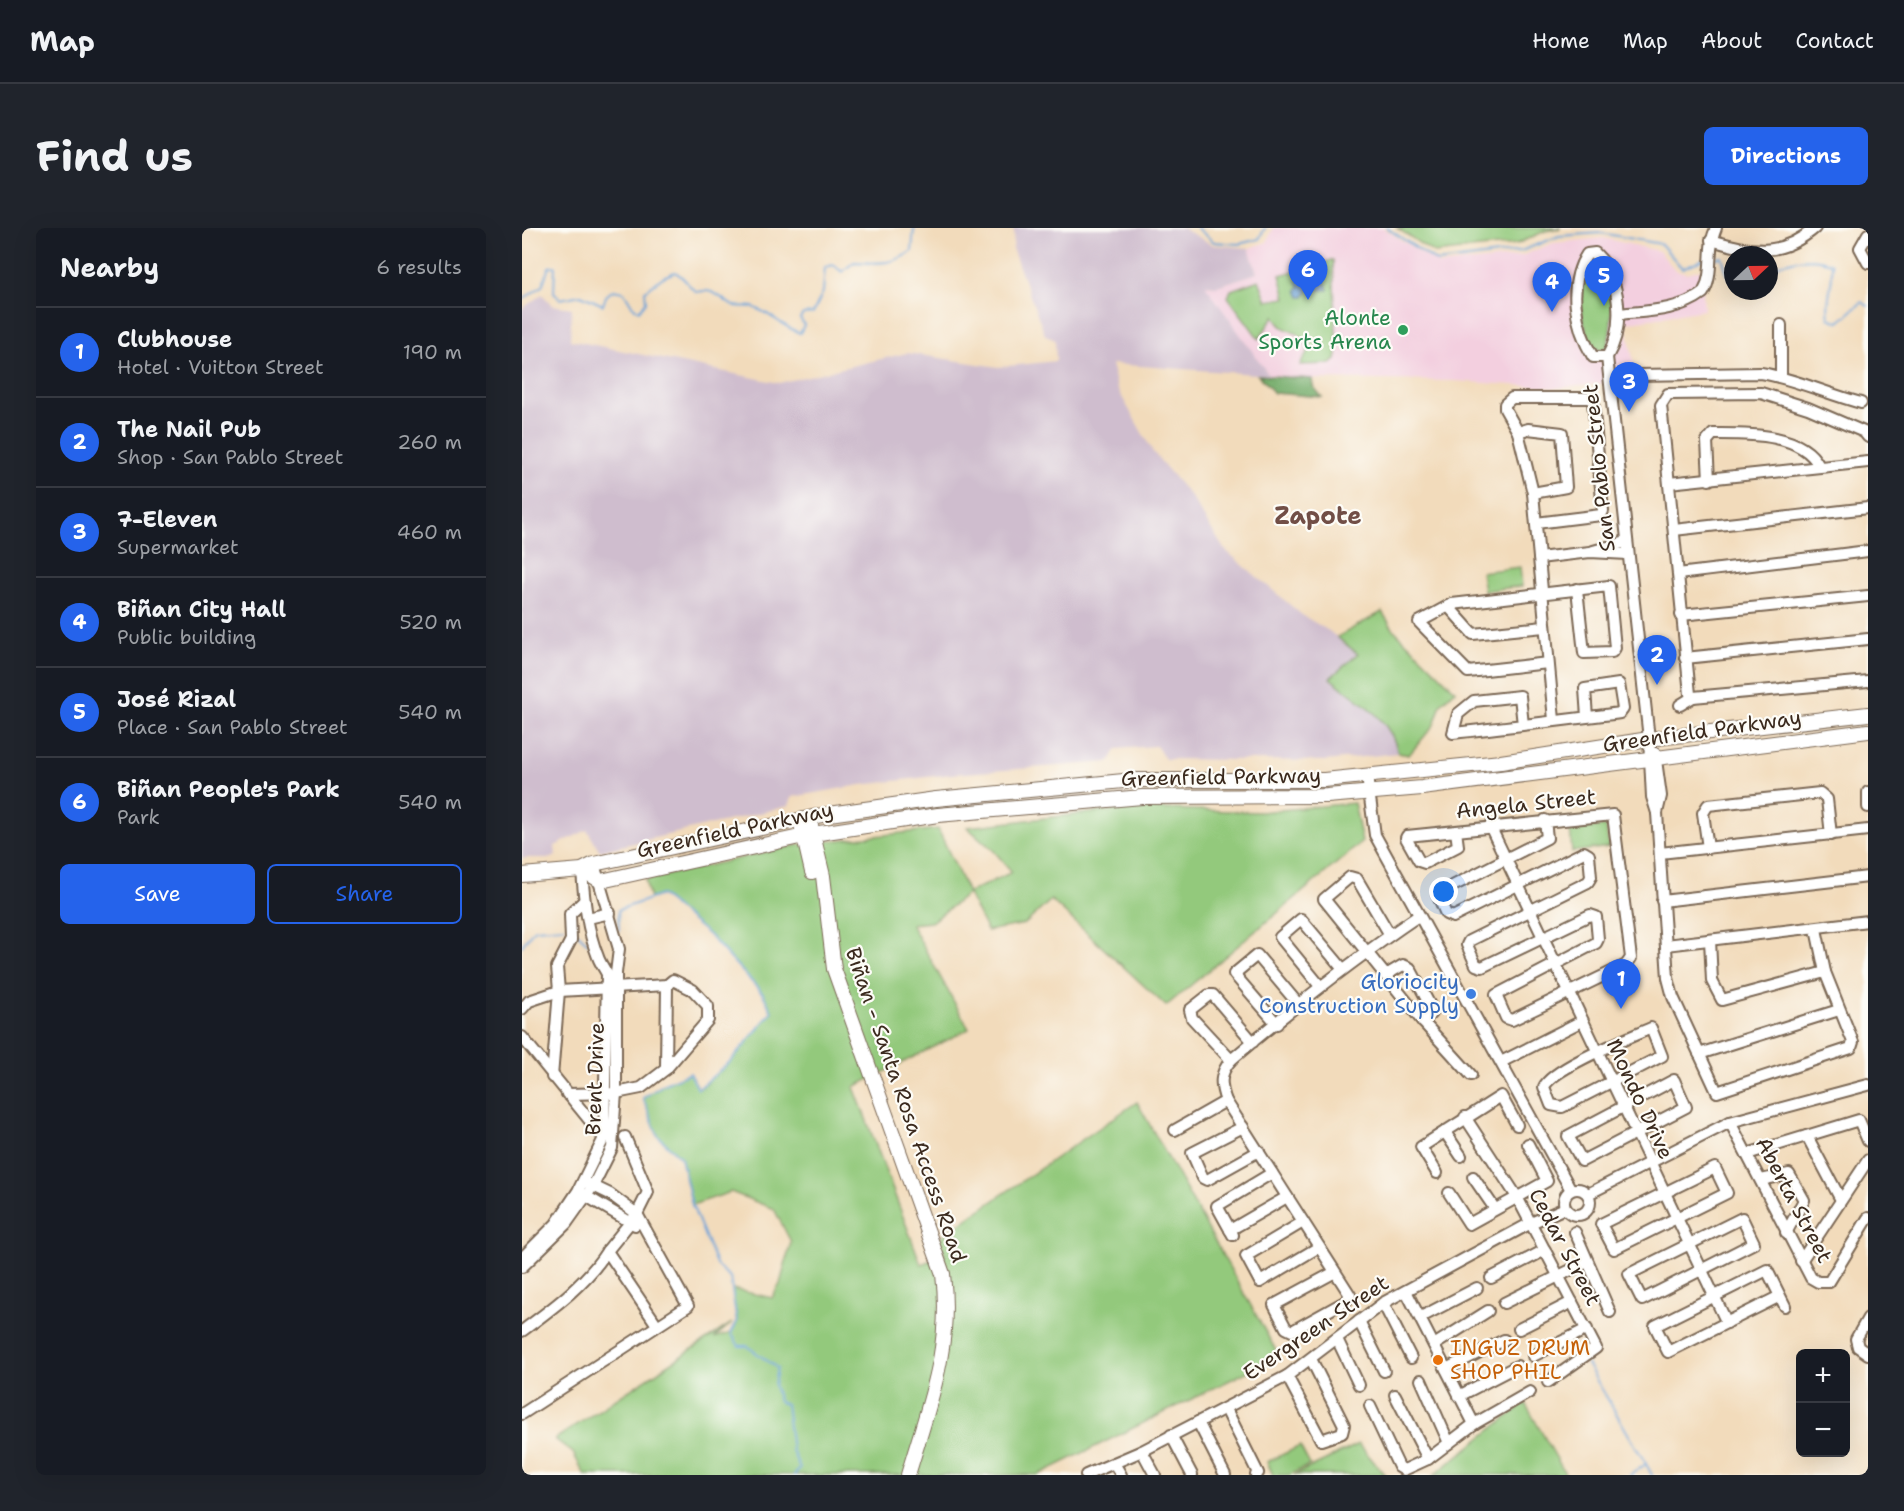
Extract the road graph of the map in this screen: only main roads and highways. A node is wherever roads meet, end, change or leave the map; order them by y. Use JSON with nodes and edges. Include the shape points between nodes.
{"nodes":[{"id":1,"x":1868,"y":714,"type":"edge"},
{"id":2,"x":1868,"y":731,"type":"edge"},
{"id":3,"x":1250,"y":780,"type":"junction"},
{"id":4,"x":1250,"y":797,"type":"junction"},
{"id":5,"x":805,"y":818,"type":"junction"},
{"id":6,"x":809,"y":835,"type":"junction"},
{"id":7,"x":653,"y":850,"type":"junction"},
{"id":8,"x":671,"y":866,"type":"junction"},
{"id":9,"x":588,"y":867,"type":"junction"},
{"id":10,"x":522,"y":875,"type":"edge"},
{"id":11,"x":940,"y":1275,"type":"junction"},
{"id":12,"x":899,"y":1475,"type":"edge"},
{"id":13,"x":908,"y":1475,"type":"edge"}],
"edges":[{"from":1,"to":3,"type":"main road","name":"Greenfield Parkway","via":[[1648,739],[1501,762],[1324,780]]},
{"from":2,"to":4,"type":"main road","name":"Greenfield Parkway","via":[[1497,780],[1369,793]]},
{"from":3,"to":4,"type":"main road"},
{"from":3,"to":5,"type":"main road","name":"Greenfield Parkway","via":[[1134,780],[936,799]]},
{"from":4,"to":6,"type":"main road","name":"Greenfield Parkway","via":[[1113,799],[938,815]]},
{"from":5,"to":6,"type":"main road","name":"Biñan - Santa Rosa Access Road"},
{"from":5,"to":7,"type":"main road","name":"Greenfield Parkway"},
{"from":6,"to":8,"type":"main road","name":"Greenfield Parkway"},
{"from":6,"to":11,"type":"main road","name":"Biñan - Santa Rosa Access Road","via":[[825,892],[834,969]]},
{"from":7,"to":8,"type":"main road"},
{"from":7,"to":9,"type":"main road","name":"Greenfield Parkway"},
{"from":8,"to":9,"type":"main road","name":"Greenfield Parkway","via":[[601,881]]},
{"from":9,"to":10,"type":"main road","name":"Greenfield Parkway"},
{"from":11,"to":12,"type":"main road","name":"Biñan - Santa Rosa Access Road","via":[[932,1366]]},
{"from":11,"to":13,"type":"main road","name":"Biñan - Santa Rosa Access Road","via":[[946,1301],[942,1358]]}]}
